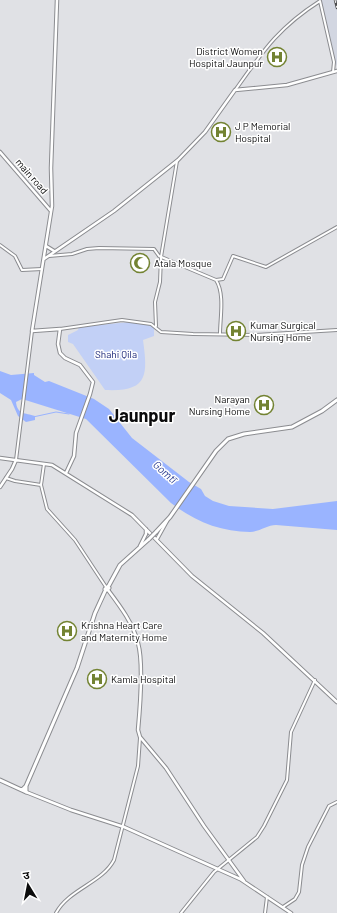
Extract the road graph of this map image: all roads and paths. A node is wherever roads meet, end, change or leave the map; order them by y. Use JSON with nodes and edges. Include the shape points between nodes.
{"nodes":[{"id":1,"x":58,"y":0,"type":"edge"},
{"id":2,"x":320,"y":1,"type":"edge"},
{"id":3,"x":335,"y":71,"type":"edge"},
{"id":4,"x":235,"y":90,"type":"junction"},
{"id":5,"x":0,"y":152,"type":"edge"},
{"id":6,"x":178,"y":160,"type":"junction"},
{"id":7,"x":51,"y":211,"type":"junction"},
{"id":8,"x":337,"y":227,"type":"edge"},
{"id":9,"x":0,"y":245,"type":"edge"},
{"id":10,"x":46,"y":246,"type":"junction"},
{"id":11,"x":54,"y":251,"type":"junction"},
{"id":12,"x":48,"y":256,"type":"junction"},
{"id":13,"x":161,"y":257,"type":"junction"},
{"id":14,"x":44,"y":259,"type":"junction"},
{"id":15,"x":42,"y":269,"type":"junction"},
{"id":16,"x":216,"y":280,"type":"junction"},
{"id":17,"x":156,"y":328,"type":"junction"},
{"id":18,"x":60,"y":329,"type":"junction"},
{"id":19,"x":337,"y":330,"type":"edge"},
{"id":20,"x":32,"y":331,"type":"junction"},
{"id":21,"x":220,"y":335,"type":"junction"},
{"id":22,"x":337,"y":400,"type":"edge"},
{"id":23,"x":0,"y":458,"type":"edge"},
{"id":24,"x":16,"y":460,"type":"junction"},
{"id":25,"x":44,"y":463,"type":"junction"},
{"id":26,"x":66,"y":473,"type":"junction"},
{"id":27,"x":6,"y":478,"type":"junction"},
{"id":28,"x":41,"y":485,"type":"junction"},
{"id":29,"x":0,"y":487,"type":"edge"},
{"id":30,"x":169,"y":518,"type":"junction"},
{"id":31,"x":146,"y":528,"type":"junction"},
{"id":32,"x":159,"y":542,"type":"junction"},
{"id":33,"x":140,"y":546,"type":"junction"},
{"id":34,"x":107,"y":588,"type":"junction"},
{"id":35,"x":315,"y":680,"type":"junction"},
{"id":36,"x":337,"y":702,"type":"edge"},
{"id":37,"x":140,"y":737,"type":"junction"},
{"id":38,"x":1,"y":781,"type":"edge"},
{"id":39,"x":26,"y":786,"type":"junction"},
{"id":40,"x":22,"y":790,"type":"junction"},
{"id":41,"x":26,"y":792,"type":"junction"},
{"id":42,"x":337,"y":802,"type":"edge"},
{"id":43,"x":124,"y":827,"type":"junction"},
{"id":44,"x":229,"y":859,"type":"junction"},
{"id":45,"x":218,"y":868,"type":"junction"},
{"id":46,"x":244,"y":881,"type":"junction"},
{"id":47,"x":267,"y":897,"type":"junction"},
{"id":48,"x":283,"y":907,"type":"junction"},
{"id":49,"x":56,"y":913,"type":"edge"},
{"id":50,"x":181,"y":913,"type":"edge"},
{"id":51,"x":265,"y":913,"type":"edge"},
{"id":52,"x":291,"y":913,"type":"edge"}],
"edges":[{"from":1,"to":7,"type":"main road"},
{"from":2,"to":3,"type":"street"},
{"from":2,"to":4,"type":"street","via":[[279,31]]},
{"from":3,"to":4,"type":"main road","via":[[287,85]]},
{"from":4,"to":6,"type":"main road","via":[[205,132]]},
{"from":5,"to":7,"type":"main road","name":"main road"},
{"from":6,"to":11,"type":"main road","via":[[114,211]]},
{"from":6,"to":13,"type":"street"},
{"from":7,"to":10,"type":"main road"},
{"from":8,"to":16,"type":"street","via":[[266,267],[233,256],[223,279]]},
{"from":9,"to":15,"type":"street","via":[[15,256],[22,270]]},
{"from":10,"to":11,"type":"main road"},
{"from":10,"to":14,"type":"main road"},
{"from":11,"to":12,"type":"main road"},
{"from":12,"to":13,"type":"street","via":[[99,248],[154,249]]},
{"from":12,"to":14,"type":"main road"},
{"from":13,"to":16,"type":"street"},
{"from":13,"to":17,"type":"street","via":[[160,282],[155,302]]},
{"from":14,"to":15,"type":"main road"},
{"from":15,"to":20,"type":"main road"},
{"from":16,"to":21,"type":"street","via":[[221,300]]},
{"from":17,"to":18,"type":"street","via":[[147,323],[122,320]]},
{"from":17,"to":21,"type":"street","via":[[161,332]]},
{"from":18,"to":20,"type":"main road"},
{"from":18,"to":26,"type":"main road","via":[[60,353],[80,365],[92,382],[74,443],[74,456]]},
{"from":19,"to":21,"type":"street"},
{"from":20,"to":24,"type":"street"},
{"from":22,"to":30,"type":"highway","via":[[292,427],[228,439],[216,451]]},
{"from":23,"to":24,"type":"main road"},
{"from":24,"to":25,"type":"main road"},
{"from":24,"to":27,"type":"main road"},
{"from":25,"to":26,"type":"main road"},
{"from":25,"to":28,"type":"street"},
{"from":26,"to":31,"type":"main road","via":[[132,514]]},
{"from":27,"to":28,"type":"street","via":[[15,482]]},
{"from":27,"to":29,"type":"main road"},
{"from":28,"to":34,"type":"street","via":[[47,509],[74,540]]},
{"from":30,"to":32,"type":"main road"},
{"from":30,"to":33,"type":"highway","bridge":true},
{"from":31,"to":32,"type":"main road"},
{"from":31,"to":33,"type":"main road"},
{"from":32,"to":35,"type":"main road","via":[[192,576],[263,633]]},
{"from":33,"to":34,"type":"highway","via":[[120,565]]},
{"from":34,"to":37,"type":"main road","via":[[127,616],[138,644],[141,666],[138,730]]},
{"from":34,"to":39,"type":"highway","via":[[95,613],[77,668]]},
{"from":35,"to":36,"type":"main road"},
{"from":35,"to":44,"type":"street","via":[[293,726],[288,778],[273,810],[257,837]]},
{"from":37,"to":43,"type":"street","via":[[138,766]]},
{"from":37,"to":44,"type":"main road","via":[[166,768]]},
{"from":38,"to":40,"type":"highway"},
{"from":39,"to":40,"type":"highway"},
{"from":39,"to":41,"type":"highway"},
{"from":40,"to":41,"type":"highway"},
{"from":41,"to":43,"type":"main road"},
{"from":42,"to":48,"type":"street","via":[[329,806],[307,848],[302,866],[300,892]]},
{"from":43,"to":45,"type":"main road"},
{"from":43,"to":49,"type":"street","via":[[110,866],[66,900]]},
{"from":44,"to":45,"type":"street"},
{"from":44,"to":46,"type":"main road"},
{"from":45,"to":46,"type":"main road"},
{"from":45,"to":50,"type":"street"},
{"from":46,"to":47,"type":"main road"},
{"from":47,"to":48,"type":"main road"},
{"from":47,"to":51,"type":"street"},
{"from":48,"to":52,"type":"main road"}]}
